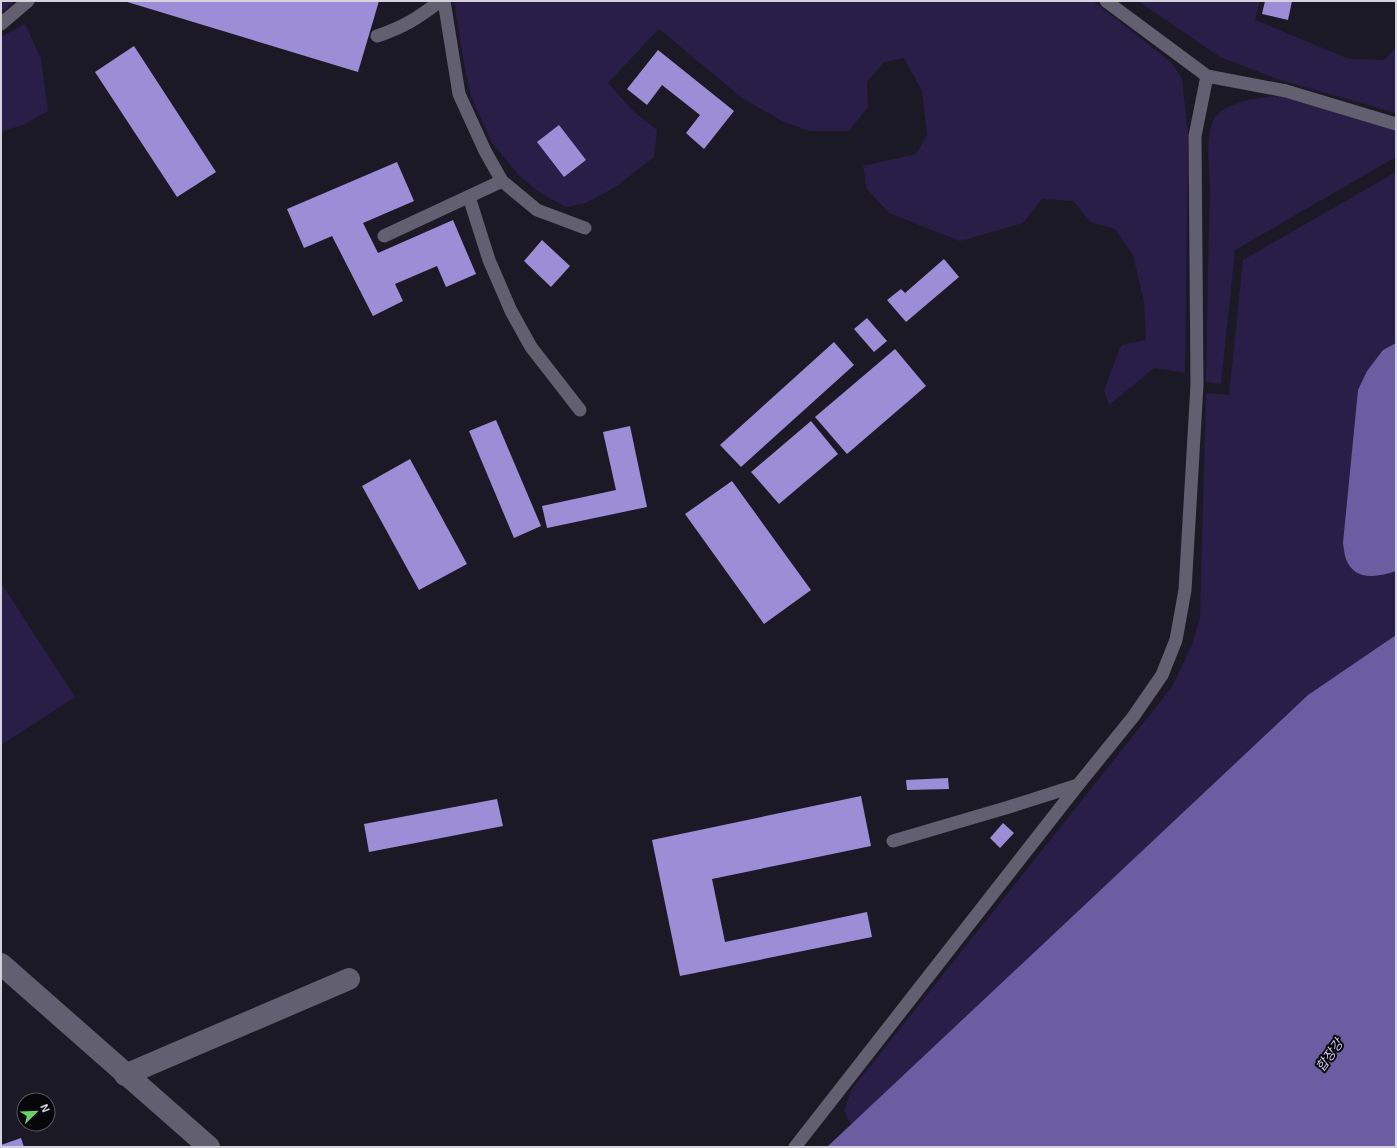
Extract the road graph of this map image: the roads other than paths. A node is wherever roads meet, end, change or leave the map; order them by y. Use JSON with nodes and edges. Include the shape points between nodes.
{"nodes":[{"id":1,"x":28,"y":1,"type":"edge"},
{"id":2,"x":440,"y":1,"type":"edge"},
{"id":3,"x":444,"y":1,"type":"edge"},
{"id":4,"x":1106,"y":1,"type":"edge"},
{"id":5,"x":1,"y":24,"type":"edge"},
{"id":6,"x":378,"y":36,"type":"dead end"},
{"id":7,"x":1207,"y":76,"type":"junction"},
{"id":8,"x":1396,"y":124,"type":"edge"},
{"id":9,"x":502,"y":182,"type":"junction"},
{"id":10,"x":469,"y":197,"type":"junction"},
{"id":11,"x":585,"y":228,"type":"dead end"},
{"id":12,"x":384,"y":236,"type":"dead end"},
{"id":13,"x":580,"y":410,"type":"dead end"},
{"id":14,"x":1078,"y":785,"type":"junction"},
{"id":15,"x":893,"y":841,"type":"dead end"},
{"id":16,"x":1,"y":964,"type":"edge"},
{"id":17,"x":348,"y":979,"type":"dead end"},
{"id":18,"x":125,"y":1075,"type":"junction"},
{"id":19,"x":209,"y":1147,"type":"edge"},
{"id":20,"x":795,"y":1147,"type":"edge"}],
"edges":[{"from":1,"to":5,"type":"lane"},
{"from":2,"to":6,"type":"lane","via":[[418,18],[394,31]]},
{"from":3,"to":9,"type":"lane","via":[[459,94]]},
{"from":4,"to":7,"type":"lane"},
{"from":7,"to":8,"type":"lane","via":[[1286,91]]},
{"from":7,"to":14,"type":"lane","via":[[1195,136],[1197,385],[1185,590],[1176,640],[1162,675],[1133,717]]},
{"from":9,"to":10,"type":"lane"},
{"from":9,"to":11,"type":"lane","via":[[537,210]]},
{"from":10,"to":12,"type":"lane"},
{"from":10,"to":13,"type":"lane","via":[[489,260],[511,311],[531,347]]},
{"from":14,"to":15,"type":"lane"},
{"from":14,"to":20,"type":"lane"},
{"from":16,"to":18,"type":"street"},
{"from":17,"to":18,"type":"street"},
{"from":18,"to":19,"type":"street"}]}
